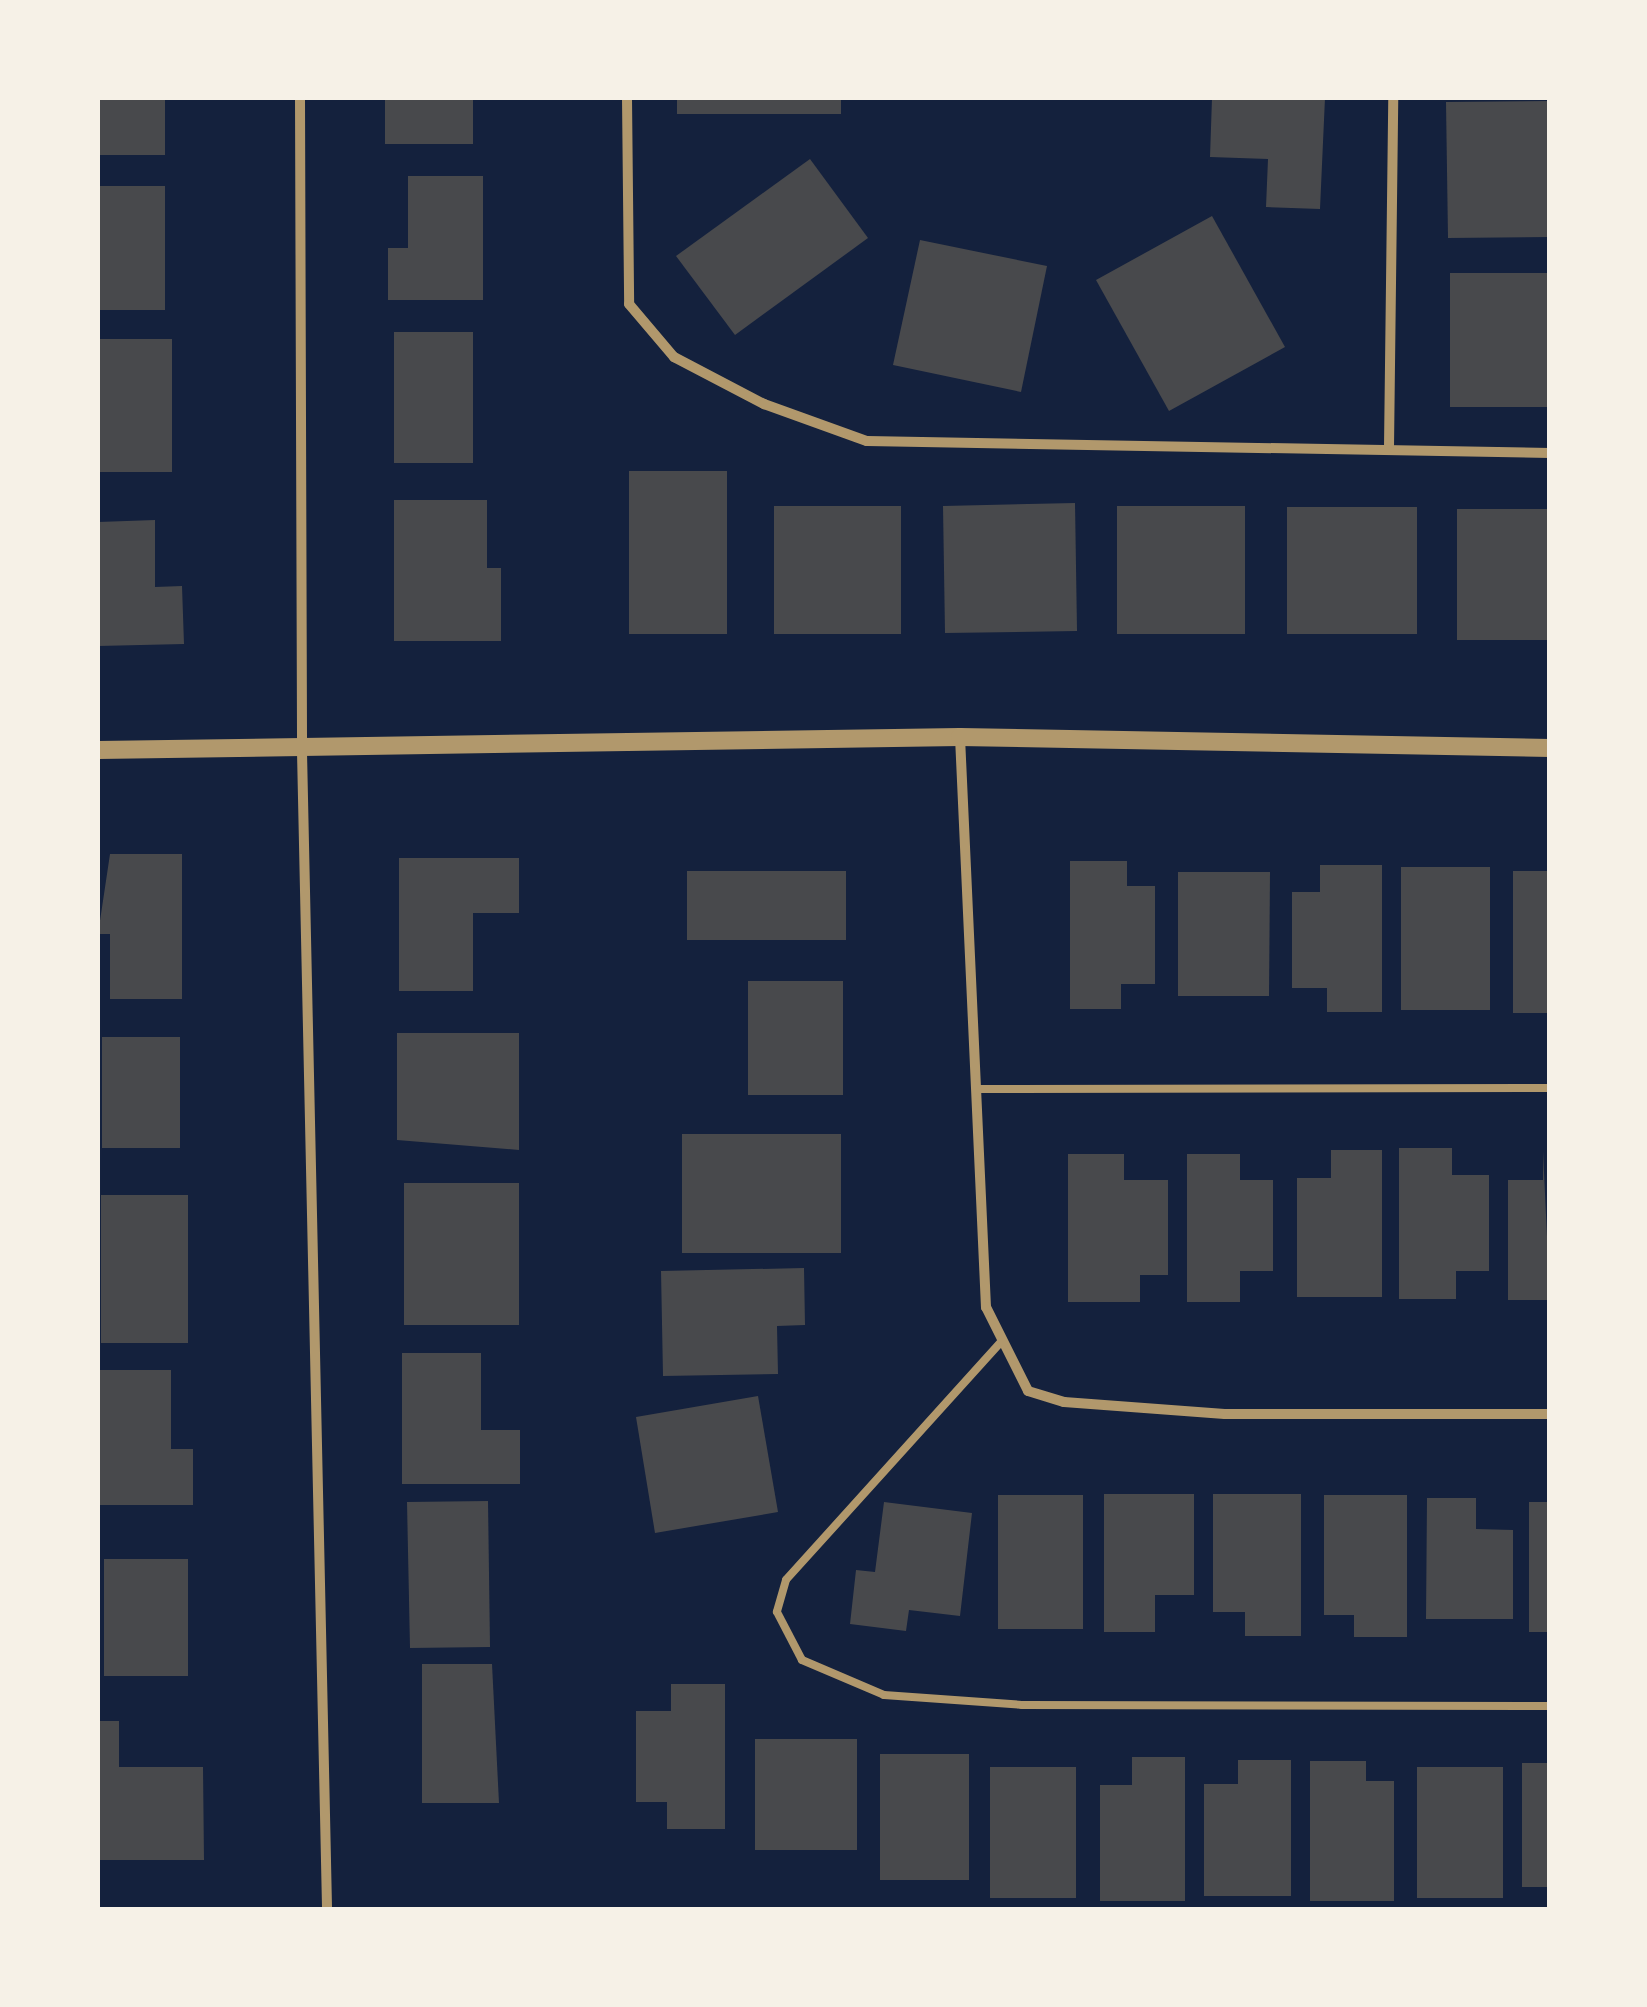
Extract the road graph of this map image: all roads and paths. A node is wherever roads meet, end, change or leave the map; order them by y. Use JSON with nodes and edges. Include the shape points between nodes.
{"nodes":[{"id":1,"x":300,"y":98,"type":"edge"},
{"id":2,"x":626,"y":98,"type":"edge"},
{"id":3,"x":1392,"y":98,"type":"edge"},
{"id":4,"x":1389,"y":447,"type":"junction"},
{"id":5,"x":1550,"y":452,"type":"edge"},
{"id":6,"x":960,"y":738,"type":"junction"},
{"id":7,"x":1550,"y":748,"type":"edge"},
{"id":8,"x":98,"y":750,"type":"edge"},
{"id":9,"x":302,"y":752,"type":"junction"},
{"id":10,"x":976,"y":1088,"type":"junction"},
{"id":11,"x":1550,"y":1088,"type":"edge"},
{"id":12,"x":1000,"y":1343,"type":"junction"},
{"id":13,"x":1550,"y":1414,"type":"edge"},
{"id":14,"x":1550,"y":1706,"type":"edge"},
{"id":15,"x":327,"y":1910,"type":"edge"}],
"edges":[{"from":1,"to":9,"type":"street"},
{"from":2,"to":4,"type":"street","via":[[628,304],[674,357],[764,404],[867,441]]},
{"from":3,"to":4,"type":"street"},
{"from":4,"to":5,"type":"street"},
{"from":6,"to":7,"type":"street"},
{"from":6,"to":9,"type":"street"},
{"from":6,"to":10,"type":"street"},
{"from":8,"to":9,"type":"street"},
{"from":9,"to":15,"type":"street"},
{"from":10,"to":11,"type":"lane"},
{"from":10,"to":12,"type":"street","via":[[986,1307]]},
{"from":12,"to":13,"type":"street","via":[[1028,1391],[1064,1402],[1225,1414]]},
{"from":12,"to":14,"type":"lane","via":[[786,1580],[777,1612],[802,1660],[884,1695],[1022,1705]]}]}
